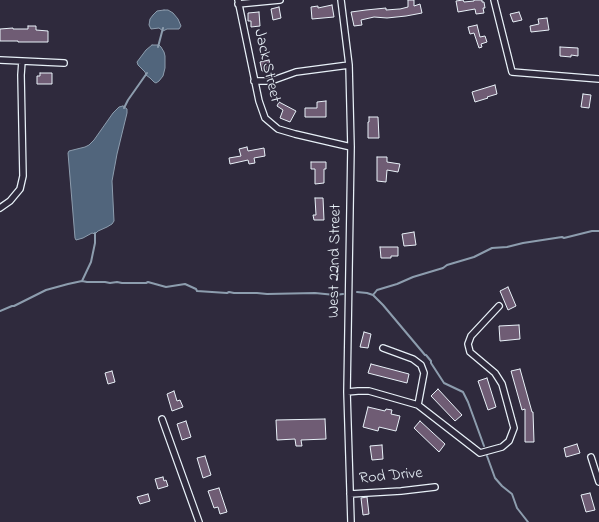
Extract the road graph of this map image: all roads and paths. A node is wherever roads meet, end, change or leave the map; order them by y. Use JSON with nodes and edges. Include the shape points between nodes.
{"nodes":[{"id":1,"x":280,"y":0,"type":"edge"},
{"id":2,"x":341,"y":0,"type":"edge"},
{"id":3,"x":494,"y":0,"type":"edge"},
{"id":4,"x":238,"y":2,"type":"edge"},
{"id":5,"x":0,"y":60,"type":"edge"},
{"id":6,"x":22,"y":61,"type":"junction"},
{"id":7,"x":64,"y":63,"type":"dead end"},
{"id":8,"x":349,"y":65,"type":"junction"},
{"id":9,"x":599,"y":78,"type":"edge"},
{"id":10,"x":254,"y":81,"type":"junction"},
{"id":11,"x":351,"y":147,"type":"junction"},
{"id":12,"x":0,"y":208,"type":"edge"},
{"id":13,"x":499,"y":306,"type":"dead end"},
{"id":14,"x":384,"y":348,"type":"dead end"},
{"id":15,"x":347,"y":392,"type":"junction"},
{"id":16,"x":418,"y":405,"type":"junction"},
{"id":17,"x":162,"y":419,"type":"dead end"},
{"id":18,"x":591,"y":457,"type":"dead end"},
{"id":19,"x":599,"y":482,"type":"edge"},
{"id":20,"x":435,"y":487,"type":"dead end"},
{"id":21,"x":350,"y":494,"type":"junction"},
{"id":22,"x":199,"y":522,"type":"edge"},
{"id":23,"x":351,"y":522,"type":"edge"}],
"edges":[{"from":1,"to":4,"type":"street"},
{"from":2,"to":8,"type":"street","name":"West 22nd Street"},
{"from":3,"to":9,"type":"street","via":[[512,72]]},
{"from":4,"to":10,"type":"street","name":"Jack Street"},
{"from":5,"to":6,"type":"street"},
{"from":6,"to":7,"type":"street"},
{"from":6,"to":12,"type":"street","via":[[23,176],[20,189]]},
{"from":8,"to":10,"type":"street","via":[[296,72],[271,81]]},
{"from":8,"to":11,"type":"street","name":"West 22nd Street"},
{"from":10,"to":11,"type":"street","name":"Jack Street","via":[[258,102],[265,118],[278,129]]},
{"from":11,"to":15,"type":"street","name":"West 22nd Street"},
{"from":13,"to":16,"type":"street","via":[[471,336],[468,344],[470,352],[495,373],[502,384],[514,428],[509,441],[502,447],[480,453]]},
{"from":14,"to":16,"type":"street","via":[[413,359],[421,365],[424,373]]},
{"from":15,"to":16,"type":"street","via":[[369,391]]},
{"from":15,"to":21,"type":"street","name":"West 22nd Street"},
{"from":17,"to":22,"type":"street"},
{"from":18,"to":19,"type":"street"},
{"from":20,"to":21,"type":"street","name":"Rod Drive"},
{"from":21,"to":23,"type":"street","name":"West 22nd Street"}]}
